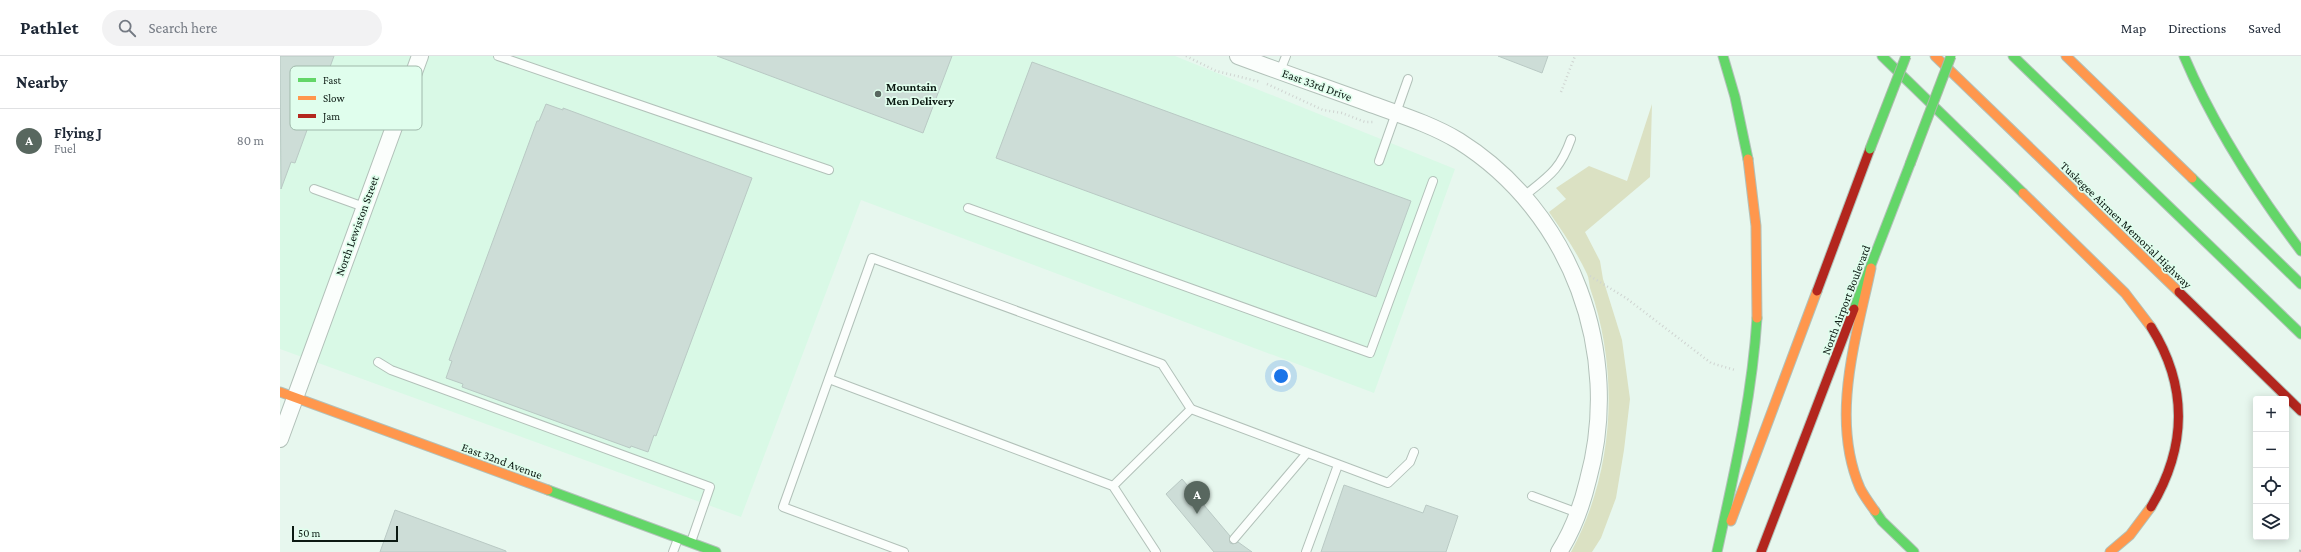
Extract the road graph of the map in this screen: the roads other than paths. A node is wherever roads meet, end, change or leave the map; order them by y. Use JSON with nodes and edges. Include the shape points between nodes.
{"nodes":[{"id":1,"x":420,"y":56,"type":"edge"},
{"id":2,"x":498,"y":56,"type":"edge"},
{"id":3,"x":1238,"y":56,"type":"edge"},
{"id":4,"x":1286,"y":56,"type":"edge"},
{"id":5,"x":1723,"y":56,"type":"edge"},
{"id":6,"x":1882,"y":56,"type":"edge"},
{"id":7,"x":1906,"y":56,"type":"edge"},
{"id":8,"x":1935,"y":56,"type":"edge"},
{"id":9,"x":1951,"y":56,"type":"edge"},
{"id":10,"x":2013,"y":56,"type":"edge"},
{"id":11,"x":2066,"y":56,"type":"edge"},
{"id":12,"x":2184,"y":56,"type":"edge"},
{"id":13,"x":416,"y":66,"type":"edge"},
{"id":14,"x":1280,"y":72,"type":"junction"},
{"id":15,"x":1408,"y":79,"type":"dead end"},
{"id":16,"x":1396,"y":113,"type":"junction"},
{"id":17,"x":393,"y":130,"type":"edge"},
{"id":18,"x":1571,"y":139,"type":"dead end"},
{"id":19,"x":1379,"y":161,"type":"dead end"},
{"id":20,"x":829,"y":170,"type":"dead end"},
{"id":21,"x":1433,"y":181,"type":"dead end"},
{"id":22,"x":314,"y":189,"type":"dead end"},
{"id":23,"x":1524,"y":196,"type":"junction"},
{"id":24,"x":364,"y":207,"type":"junction"},
{"id":25,"x":968,"y":208,"type":"dead end"},
{"id":26,"x":2301,"y":251,"type":"edge"},
{"id":27,"x":1871,"y":268,"type":"junction"},
{"id":28,"x":2301,"y":284,"type":"edge"},
{"id":29,"x":2301,"y":334,"type":"edge"},
{"id":30,"x":378,"y":362,"type":"dead end"},
{"id":31,"x":829,"y":379,"type":"junction"},
{"id":32,"x":280,"y":392,"type":"edge"},
{"id":33,"x":295,"y":398,"type":"junction"},
{"id":34,"x":1191,"y":409,"type":"junction"},
{"id":35,"x":2301,"y":411,"type":"edge"},
{"id":36,"x":280,"y":439,"type":"edge"},
{"id":37,"x":1414,"y":452,"type":"dead end"},
{"id":38,"x":1307,"y":453,"type":"junction"},
{"id":39,"x":1338,"y":465,"type":"junction"},
{"id":40,"x":1114,"y":486,"type":"junction"},
{"id":41,"x":1532,"y":496,"type":"dead end"},
{"id":42,"x":1578,"y":513,"type":"junction"},
{"id":43,"x":678,"y":538,"type":"junction"},
{"id":44,"x":1234,"y":539,"type":"dead end"},
{"id":45,"x":691,"y":543,"type":"junction"},
{"id":46,"x":673,"y":552,"type":"edge"},
{"id":47,"x":716,"y":552,"type":"edge"},
{"id":48,"x":904,"y":552,"type":"edge"},
{"id":49,"x":1156,"y":552,"type":"edge"},
{"id":50,"x":1306,"y":552,"type":"edge"},
{"id":51,"x":1559,"y":552,"type":"edge"},
{"id":52,"x":1718,"y":552,"type":"edge"},
{"id":53,"x":1761,"y":552,"type":"edge"},
{"id":54,"x":1914,"y":552,"type":"edge"},
{"id":55,"x":2110,"y":552,"type":"edge"}],
"edges":[{"from":1,"to":13,"type":"street","name":"North Lewiston Street"},
{"from":2,"to":20,"type":"lane"},
{"from":3,"to":14,"type":"street","name":"East 33rd Drive"},
{"from":4,"to":14,"type":"lane"},
{"from":5,"to":52,"type":"main road","via":[[1731,80],[1742,134],[1758,260],[1754,359],[1749,397]]},
{"from":6,"to":55,"type":"main road","via":[[2125,293],[2149,320],[2170,363],[2178,412],[2173,459],[2158,498],[2129,537]]},
{"from":7,"to":52,"type":"main road","bridge":true},
{"from":8,"to":35,"type":"main road","name":"Tuskegee Airmen Memorial Highway"},
{"from":9,"to":27,"type":"main road","name":"North Airport Boulevard","bridge":true},
{"from":10,"to":29,"type":"main road"},
{"from":11,"to":28,"type":"main road"},
{"from":12,"to":26,"type":"main road","via":[[2211,116],[2232,153],[2251,184]]},
{"from":14,"to":16,"type":"street","name":"East 33rd Drive"},
{"from":15,"to":16,"type":"lane"},
{"from":16,"to":19,"type":"lane"},
{"from":16,"to":23,"type":"street","name":"East 33rd Drive","via":[[1461,142],[1491,165]]},
{"from":17,"to":24,"type":"street","name":"North Lewiston Street"},
{"from":18,"to":23,"type":"lane","via":[[1565,156],[1556,170]]},
{"from":21,"to":25,"type":"lane","via":[[1370,353]]},
{"from":22,"to":24,"type":"lane"},
{"from":23,"to":42,"type":"street","name":"East 33rd Drive","via":[[1554,237],[1576,280],[1590,320],[1598,358],[1598,438]]},
{"from":24,"to":33,"type":"street","name":"North Lewiston Street"},
{"from":27,"to":53,"type":"main road","name":"North Airport Boulevard"},
{"from":27,"to":54,"type":"main road","via":[[1847,388],[1844,418],[1848,449],[1853,472],[1871,505],[1902,542]]},
{"from":30,"to":45,"type":"lane","via":[[391,370],[710,487]]},
{"from":31,"to":34,"type":"lane","via":[[872,258],[1162,364]]},
{"from":31,"to":40,"type":"lane"},
{"from":31,"to":48,"type":"lane","via":[[784,507]]},
{"from":32,"to":33,"type":"main road","name":"East 32nd Avenue"},
{"from":33,"to":36,"type":"street","name":"North Lewiston Street"},
{"from":33,"to":43,"type":"main road","name":"East 32nd Avenue"},
{"from":34,"to":38,"type":"lane"},
{"from":34,"to":40,"type":"lane"},
{"from":37,"to":39,"type":"lane","via":[[1410,462],[1388,483]]},
{"from":38,"to":39,"type":"lane"},
{"from":38,"to":44,"type":"lane"},
{"from":39,"to":50,"type":"lane"},
{"from":40,"to":49,"type":"lane"},
{"from":41,"to":42,"type":"lane"},
{"from":42,"to":51,"type":"street","name":"East 33rd Drive"},
{"from":43,"to":45,"type":"main road","name":"East 32nd Avenue"},
{"from":43,"to":46,"type":"lane"},
{"from":45,"to":47,"type":"main road","name":"East 32nd Avenue"}]}
